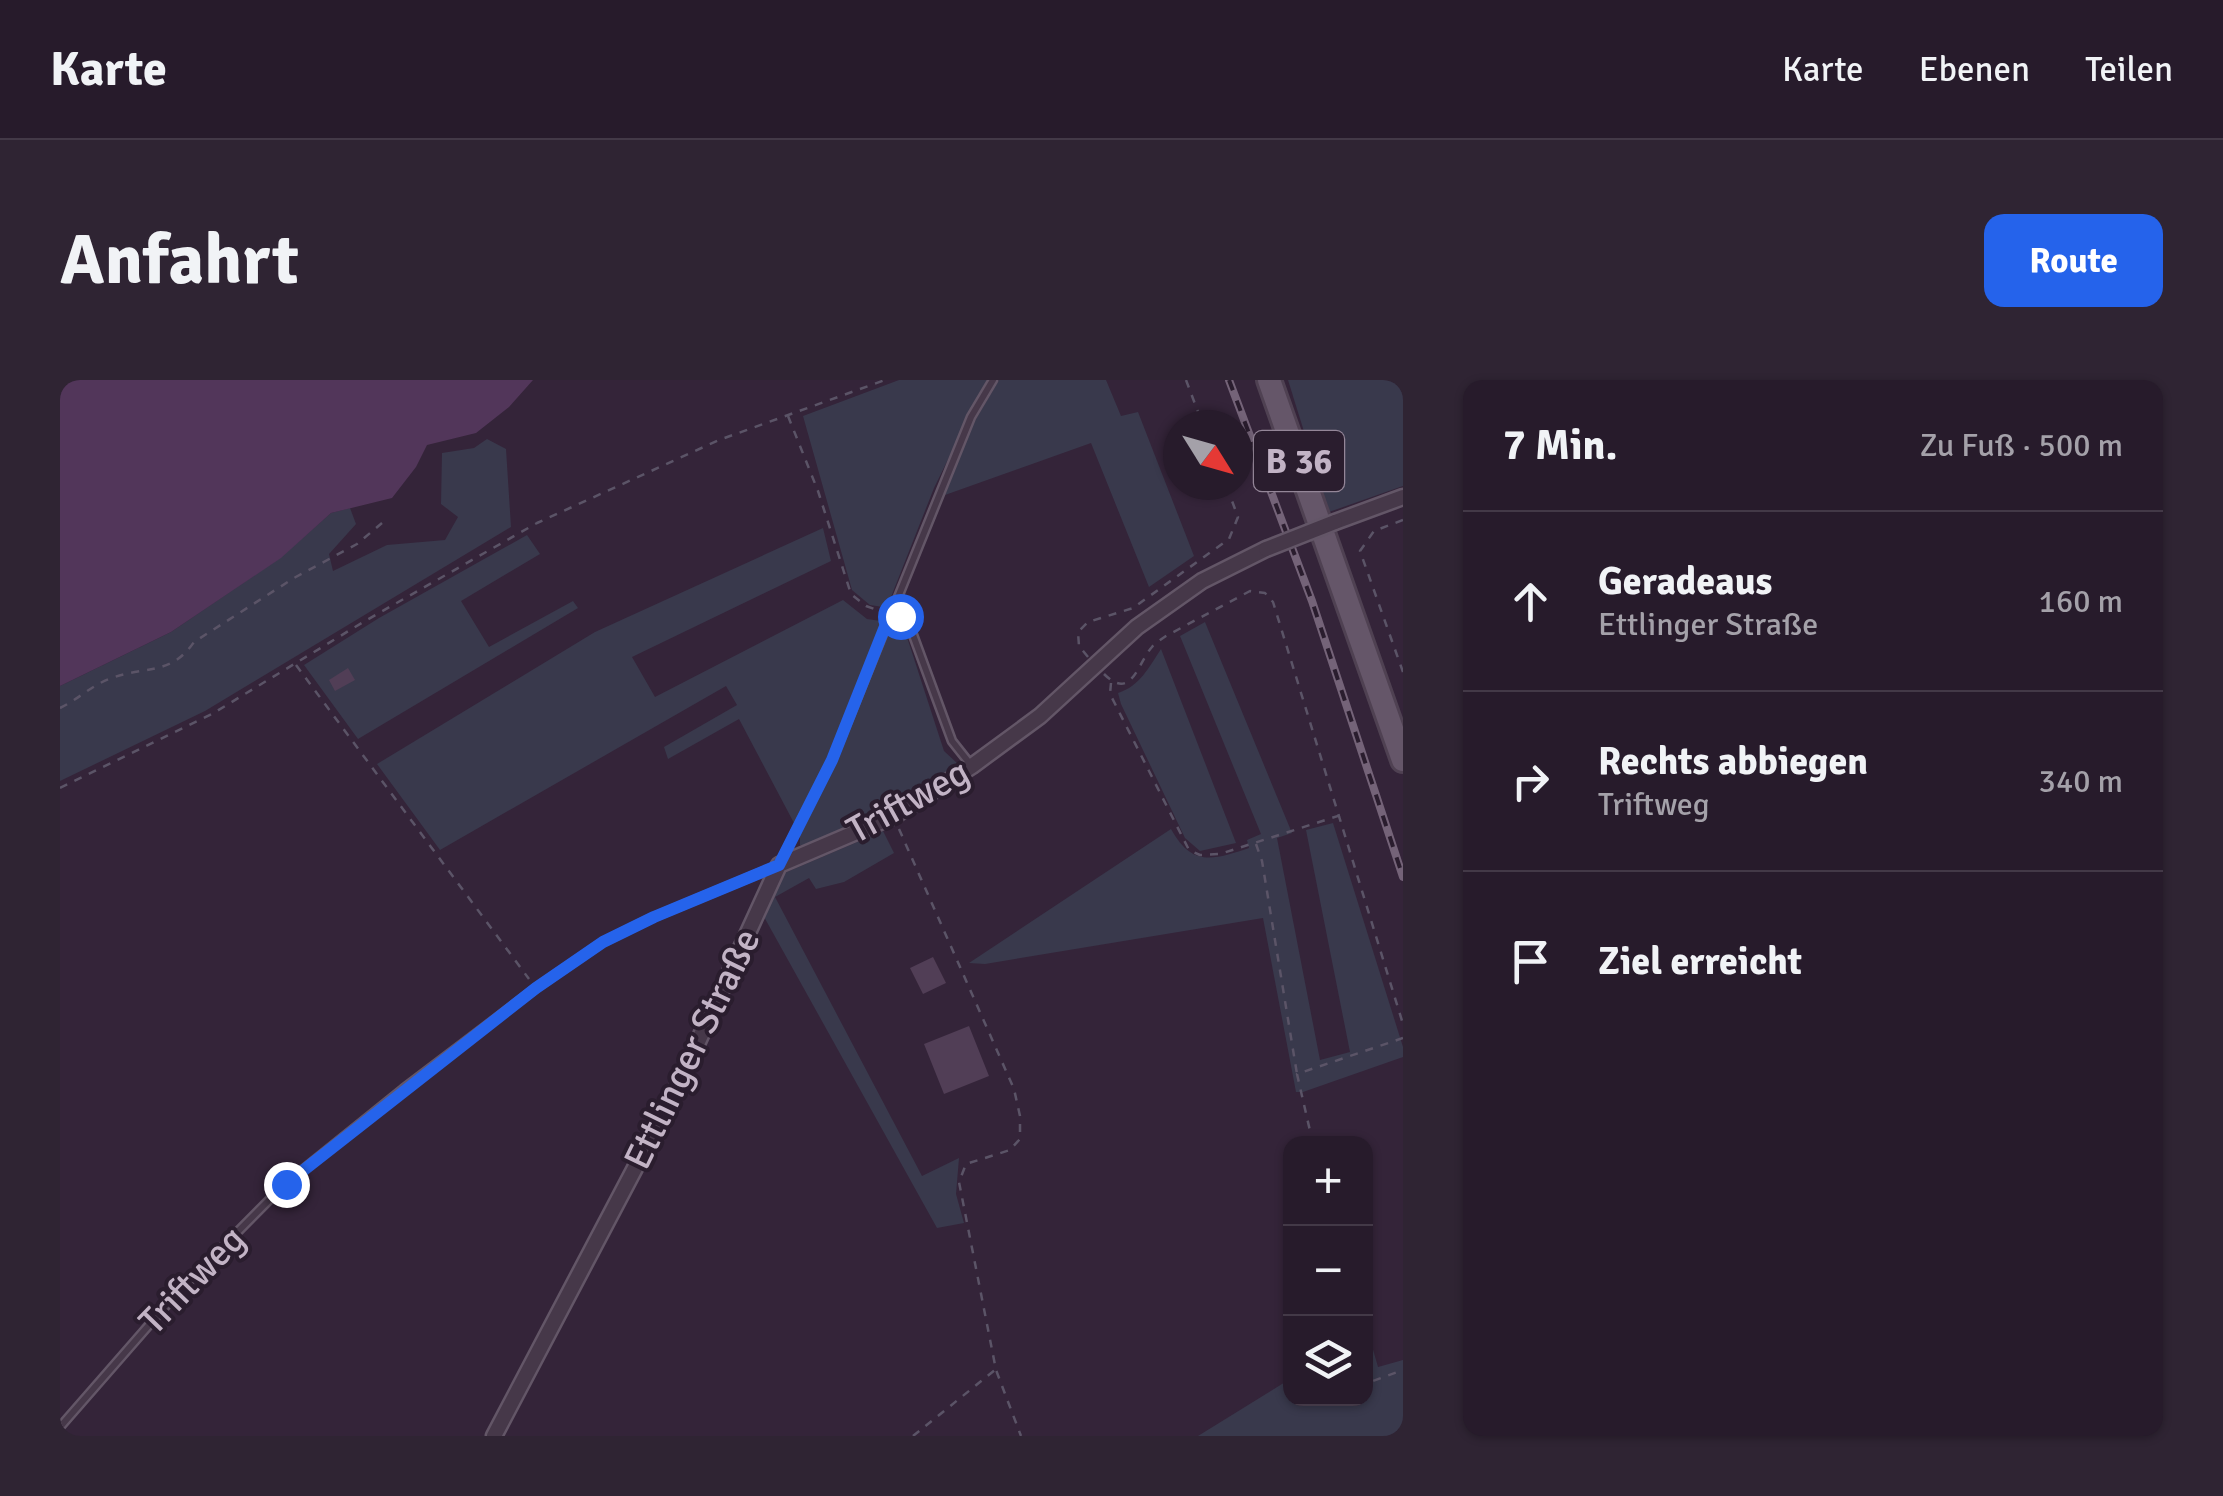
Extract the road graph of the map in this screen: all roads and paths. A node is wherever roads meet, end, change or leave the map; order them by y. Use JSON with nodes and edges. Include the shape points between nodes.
{"nodes":[{"id":1,"x":884,"y":380,"type":"edge"},
{"id":2,"x":992,"y":380,"type":"edge"},
{"id":3,"x":1186,"y":380,"type":"edge"},
{"id":4,"x":1270,"y":380,"type":"edge"},
{"id":5,"x":1284,"y":380,"type":"edge"},
{"id":6,"x":1197,"y":410,"type":"edge"},
{"id":7,"x":787,"y":415,"type":"junction"},
{"id":8,"x":1291,"y":440,"type":"junction"},
{"id":9,"x":1403,"y":496,"type":"edge"},
{"id":10,"x":1232,"y":500,"type":"edge"},
{"id":11,"x":1403,"y":520,"type":"edge"},
{"id":12,"x":382,"y":524,"type":"dead end"},
{"id":13,"x":890,"y":614,"type":"junction"},
{"id":14,"x":1094,"y":665,"type":"junction"},
{"id":15,"x":296,"y":666,"type":"junction"},
{"id":16,"x":1403,"y":672,"type":"edge"},
{"id":17,"x":1112,"y":682,"type":"junction"},
{"id":18,"x":60,"y":708,"type":"edge"},
{"id":19,"x":1403,"y":760,"type":"edge"},
{"id":20,"x":972,"y":766,"type":"junction"},
{"id":21,"x":60,"y":788,"type":"edge"},
{"id":22,"x":1341,"y":814,"type":"junction"},
{"id":23,"x":894,"y":816,"type":"junction"},
{"id":24,"x":1255,"y":842,"type":"junction"},
{"id":25,"x":779,"y":865,"type":"junction"},
{"id":26,"x":536,"y":988,"type":"junction"},
{"id":27,"x":1403,"y":1024,"type":"edge"},
{"id":28,"x":1403,"y":1038,"type":"edge"},
{"id":29,"x":1297,"y":1074,"type":"junction"},
{"id":30,"x":1311,"y":1136,"type":"edge"},
{"id":31,"x":996,"y":1370,"type":"junction"},
{"id":32,"x":1403,"y":1370,"type":"edge"},
{"id":33,"x":1373,"y":1380,"type":"edge"},
{"id":34,"x":60,"y":1427,"type":"edge"},
{"id":35,"x":494,"y":1436,"type":"edge"},
{"id":36,"x":913,"y":1436,"type":"edge"},
{"id":37,"x":1021,"y":1436,"type":"edge"}],
"edges":[{"from":1,"to":7,"type":"path"},
{"from":2,"to":13,"type":"lane","name":"Ettlinger Straße"},
{"from":3,"to":6,"type":"path"},
{"from":4,"to":8,"type":"main road","number":"B 36"},
{"from":5,"to":8,"type":"main road"},
{"from":7,"to":13,"type":"path","via":[[851,594]]},
{"from":7,"to":15,"type":"path","via":[[537,523]]},
{"from":8,"to":19,"type":"main road","number":"B 36"},
{"from":9,"to":14,"type":"street","name":"Triftweg","bridge":true,"via":[[1266,549],[1193,587]]},
{"from":10,"to":14,"type":"path","via":[[1238,516],[1230,539],[1133,608],[1088,622],[1078,632],[1079,646]]},
{"from":11,"to":16,"type":"path","via":[[1374,531],[1360,551]]},
{"from":12,"to":18,"type":"path","via":[[194,642],[170,666],[113,677]]},
{"from":13,"to":20,"type":"lane","via":[[909,624],[952,741]]},
{"from":13,"to":25,"type":"lane","name":"Ettlinger Straße","via":[[832,760]]},
{"from":14,"to":17,"type":"path"},
{"from":14,"to":20,"type":"street","name":"Triftweg"},
{"from":15,"to":21,"type":"path","via":[[170,737]]},
{"from":15,"to":26,"type":"path"},
{"from":17,"to":22,"type":"path","via":[[1132,679],[1166,636],[1250,591],[1266,593]]},
{"from":17,"to":24,"type":"path","via":[[1110,694],[1189,850],[1220,854]]},
{"from":20,"to":23,"type":"street","name":"Triftweg"},
{"from":22,"to":24,"type":"path"},
{"from":22,"to":27,"type":"path"},
{"from":23,"to":25,"type":"street","name":"Triftweg"},
{"from":23,"to":31,"type":"path","via":[[1014,1088],[1020,1116],[1020,1139],[1010,1150],[966,1164],[959,1182]]},
{"from":24,"to":29,"type":"path"},
{"from":25,"to":26,"type":"lane","name":"Triftweg","via":[[603,942]]},
{"from":25,"to":35,"type":"street","name":"Ettlinger Straße","via":[[674,1094]]},
{"from":26,"to":34,"type":"lane","name":"Triftweg","via":[[286,1184],[177,1293]]},
{"from":28,"to":29,"type":"path"},
{"from":29,"to":30,"type":"path"},
{"from":31,"to":36,"type":"path"},
{"from":31,"to":37,"type":"path"},
{"from":32,"to":33,"type":"path"}]}
